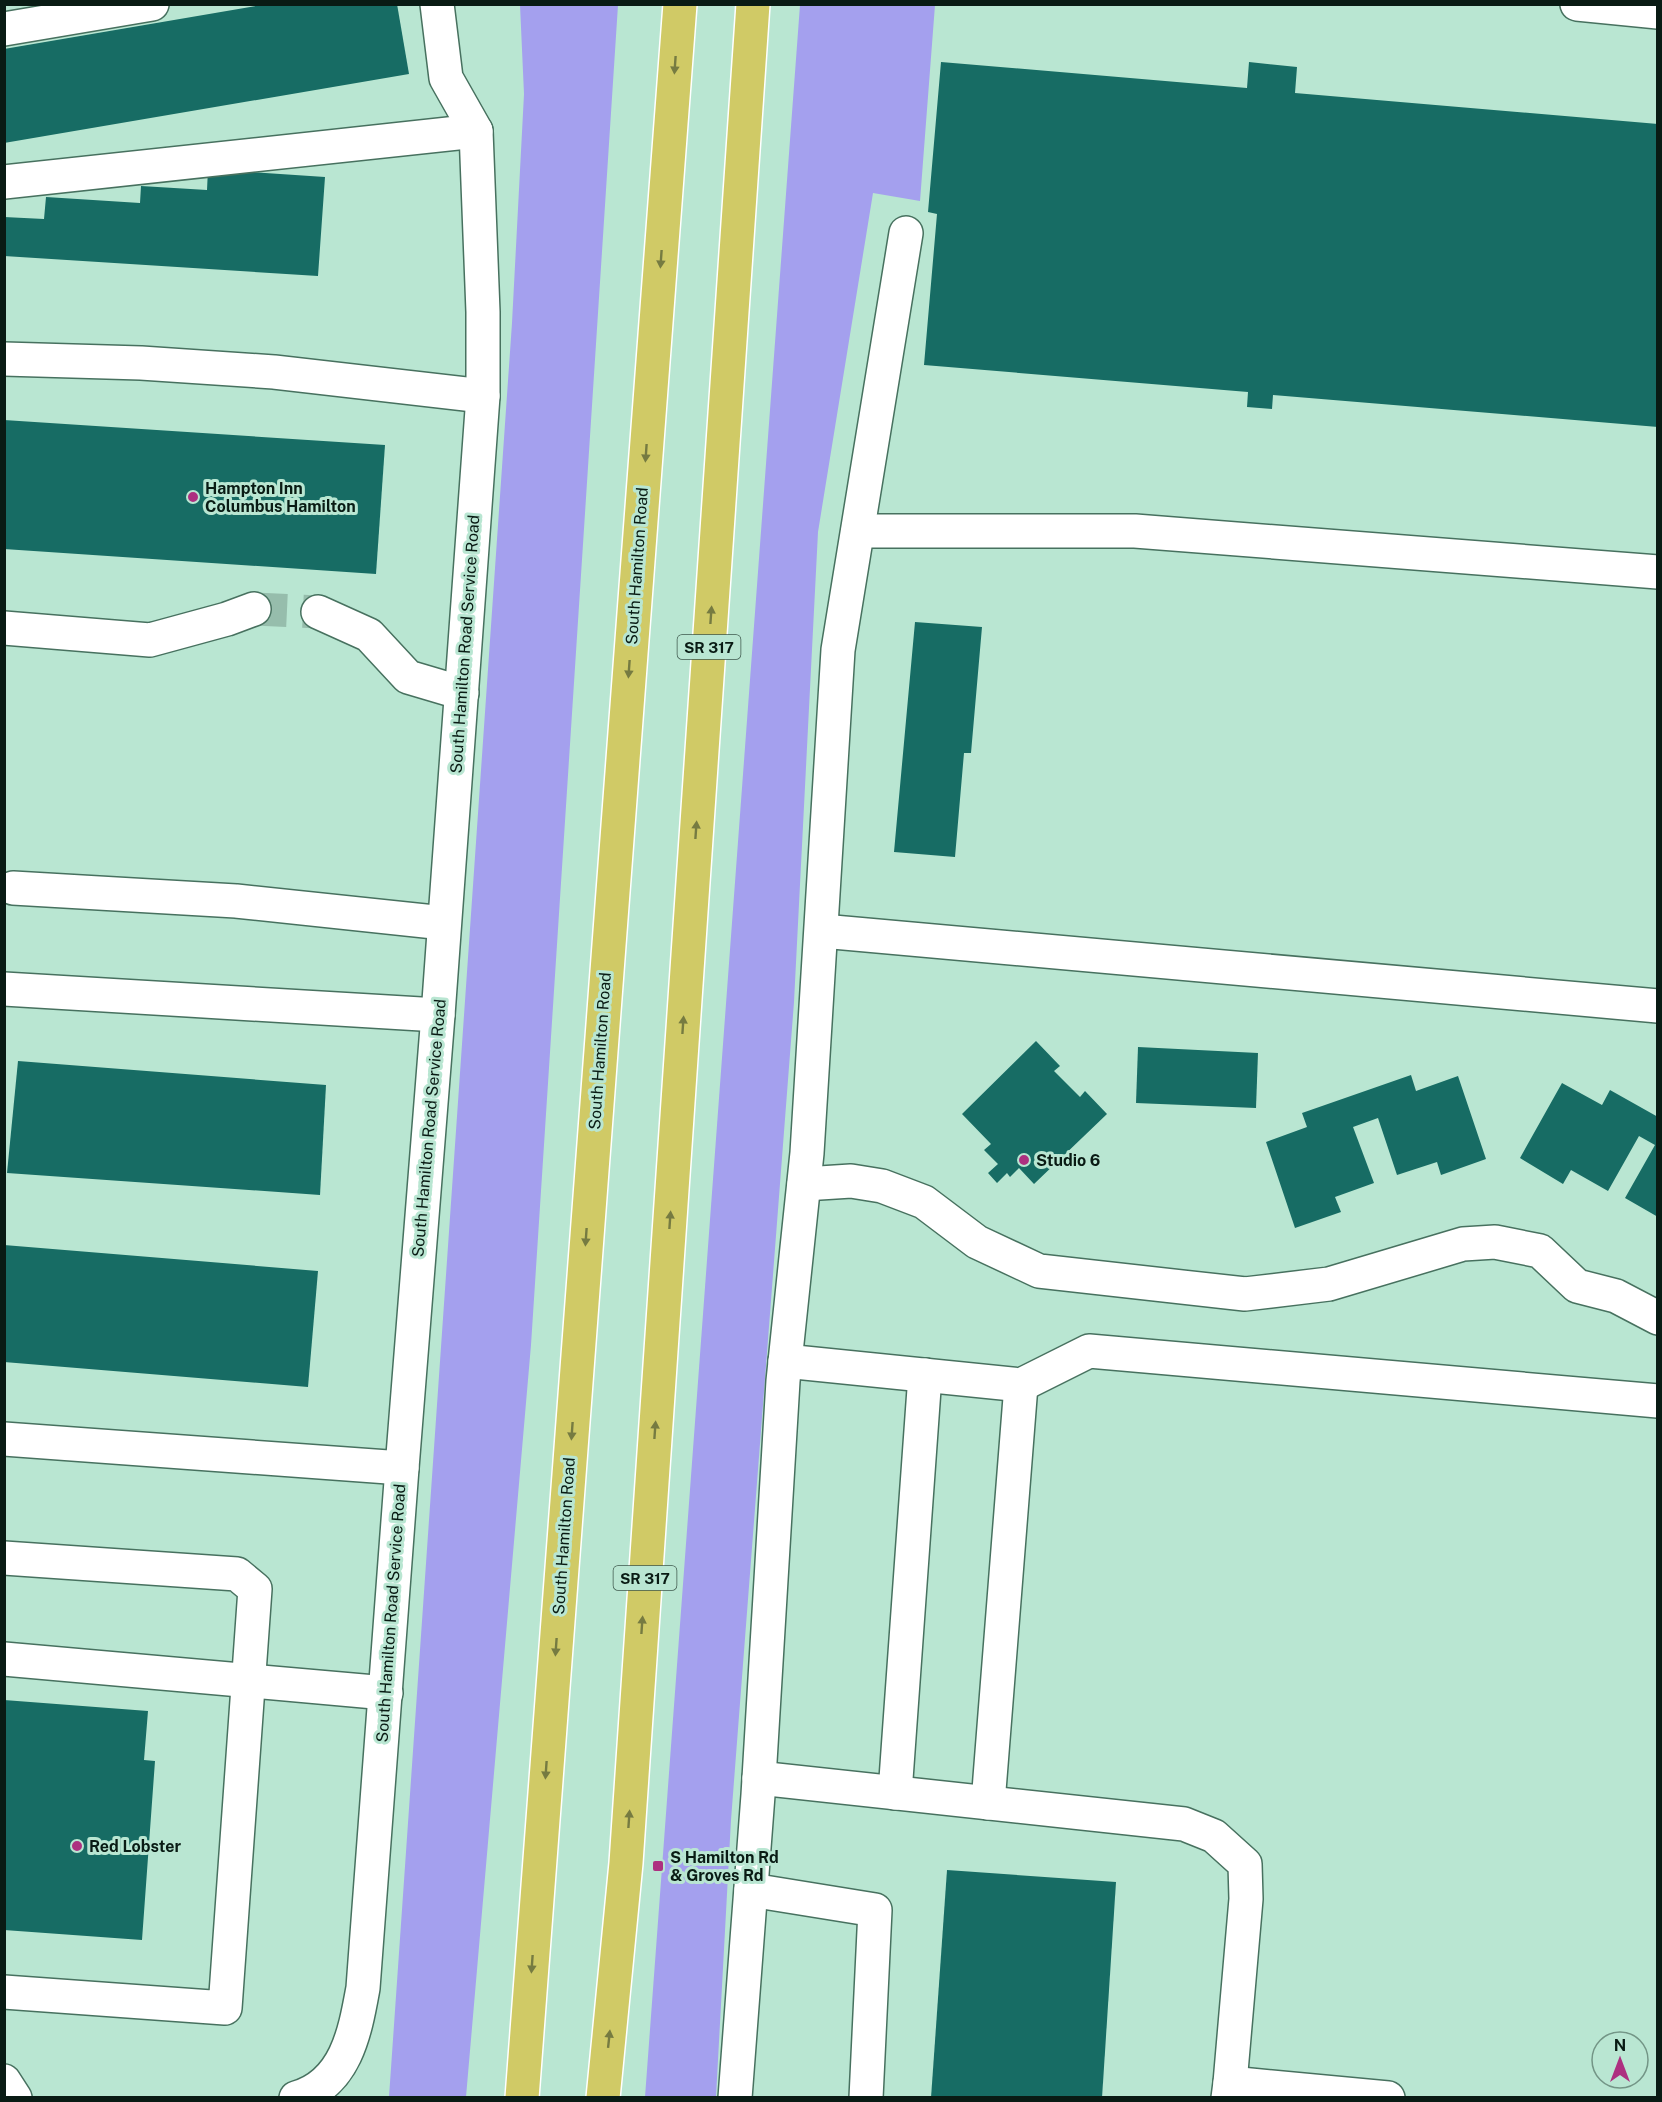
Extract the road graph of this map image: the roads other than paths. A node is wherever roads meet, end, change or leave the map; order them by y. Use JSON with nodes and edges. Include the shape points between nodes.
{"nodes":[{"id":1,"x":152,"y":4,"type":"edge"},
{"id":2,"x":437,"y":4,"type":"edge"},
{"id":3,"x":1578,"y":4,"type":"edge"},
{"id":4,"x":680,"y":5,"type":"edge"},
{"id":5,"x":752,"y":10,"type":"edge"},
{"id":6,"x":1658,"y":12,"type":"edge"},
{"id":7,"x":4,"y":29,"type":"edge"},
{"id":8,"x":476,"y":132,"type":"junction"},
{"id":9,"x":4,"y":182,"type":"edge"},
{"id":10,"x":906,"y":233,"type":"dead end"},
{"id":11,"x":4,"y":359,"type":"edge"},
{"id":12,"x":483,"y":396,"type":"junction"},
{"id":13,"x":858,"y":531,"type":"junction"},
{"id":14,"x":1658,"y":572,"type":"edge"},
{"id":15,"x":254,"y":609,"type":"tunnel mouth"},
{"id":16,"x":318,"y":612,"type":"tunnel mouth"},
{"id":17,"x":4,"y":628,"type":"edge"},
{"id":18,"x":462,"y":693,"type":"junction"},
{"id":19,"x":13,"y":888,"type":"dead end"},
{"id":20,"x":444,"y":923,"type":"junction"},
{"id":21,"x":822,"y":931,"type":"junction"},
{"id":22,"x":4,"y":989,"type":"edge"},
{"id":23,"x":1658,"y":1006,"type":"edge"},
{"id":24,"x":438,"y":1015,"type":"junction"},
{"id":25,"x":804,"y":1184,"type":"junction"},
{"id":26,"x":1658,"y":1318,"type":"edge"},
{"id":27,"x":785,"y":1361,"type":"junction"},
{"id":28,"x":925,"y":1375,"type":"junction"},
{"id":29,"x":1021,"y":1385,"type":"junction"},
{"id":30,"x":1658,"y":1401,"type":"edge"},
{"id":31,"x":4,"y":1439,"type":"edge"},
{"id":32,"x":402,"y":1468,"type":"junction"},
{"id":33,"x":4,"y":1558,"type":"edge"},
{"id":34,"x":4,"y":1659,"type":"edge"},
{"id":35,"x":248,"y":1680,"type":"junction"},
{"id":36,"x":386,"y":1693,"type":"junction"},
{"id":37,"x":759,"y":1778,"type":"junction"},
{"id":38,"x":895,"y":1793,"type":"junction"},
{"id":39,"x":988,"y":1803,"type":"junction"},
{"id":40,"x":751,"y":1890,"type":"junction"},
{"id":41,"x":4,"y":1992,"type":"edge"},
{"id":42,"x":4,"y":2081,"type":"edge"},
{"id":43,"x":1229,"y":2090,"type":"edge"},
{"id":44,"x":15,"y":2097,"type":"edge"},
{"id":45,"x":296,"y":2097,"type":"edge"},
{"id":46,"x":522,"y":2097,"type":"edge"},
{"id":47,"x":603,"y":2097,"type":"edge"},
{"id":48,"x":735,"y":2097,"type":"edge"},
{"id":49,"x":866,"y":2097,"type":"edge"},
{"id":50,"x":1388,"y":2097,"type":"edge"}],
"edges":[{"from":1,"to":7,"type":"street"},
{"from":2,"to":8,"type":"street","via":[[446,78]]},
{"from":3,"to":6,"type":"street"},
{"from":4,"to":46,"type":"main road","name":"South Hamilton Road","one_way":true},
{"from":47,"to":5,"type":"main road","number":"SR 317","one_way":true,"via":[[626,1863]]},
{"from":8,"to":9,"type":"street"},
{"from":8,"to":12,"type":"street","name":"South Hamilton Road Service Road"},
{"from":10,"to":13,"type":"street"},
{"from":11,"to":12,"type":"street","via":[[263,372]]},
{"from":12,"to":18,"type":"street","name":"South Hamilton Road Service Road"},
{"from":13,"to":14,"type":"street","via":[[1135,531]]},
{"from":13,"to":21,"type":"street","via":[[838,650]]},
{"from":15,"to":17,"type":"street","via":[[150,640]]},
{"from":16,"to":18,"type":"street","via":[[369,634],[408,677]]},
{"from":18,"to":20,"type":"street","name":"South Hamilton Road Service Road"},
{"from":19,"to":20,"type":"street","via":[[236,901]]},
{"from":20,"to":24,"type":"street","name":"South Hamilton Road Service Road"},
{"from":21,"to":23,"type":"street"},
{"from":21,"to":25,"type":"street"},
{"from":22,"to":24,"type":"street"},
{"from":24,"to":32,"type":"street","name":"South Hamilton Road Service Road"},
{"from":25,"to":26,"type":"street","via":[[851,1181],[882,1186],[924,1202],[977,1242],[1039,1271],[1245,1294],[1329,1284],[1463,1244],[1495,1242],[1540,1251],[1577,1286],[1616,1296]]},
{"from":25,"to":27,"type":"street"},
{"from":27,"to":28,"type":"street"},
{"from":27,"to":37,"type":"street"},
{"from":28,"to":29,"type":"street"},
{"from":28,"to":38,"type":"street"},
{"from":29,"to":30,"type":"street","via":[[1089,1350]]},
{"from":29,"to":39,"type":"street"},
{"from":31,"to":32,"type":"street"},
{"from":32,"to":36,"type":"street","name":"South Hamilton Road Service Road"},
{"from":33,"to":35,"type":"street","via":[[237,1574],[255,1589]]},
{"from":34,"to":35,"type":"street"},
{"from":35,"to":36,"type":"street"},
{"from":35,"to":41,"type":"street","via":[[225,2008]]},
{"from":36,"to":45,"type":"street","name":"South Hamilton Road Service Road","via":[[363,1988],[356,2025],[334,2075]]},
{"from":37,"to":38,"type":"street"},
{"from":37,"to":40,"type":"street"},
{"from":38,"to":39,"type":"street"},
{"from":39,"to":43,"type":"street","via":[[1184,1824],[1214,1836],[1245,1864],[1246,1899]]},
{"from":40,"to":48,"type":"street"},
{"from":40,"to":49,"type":"street","via":[[875,1910]]},
{"from":42,"to":44,"type":"street"},
{"from":43,"to":50,"type":"street"}]}
